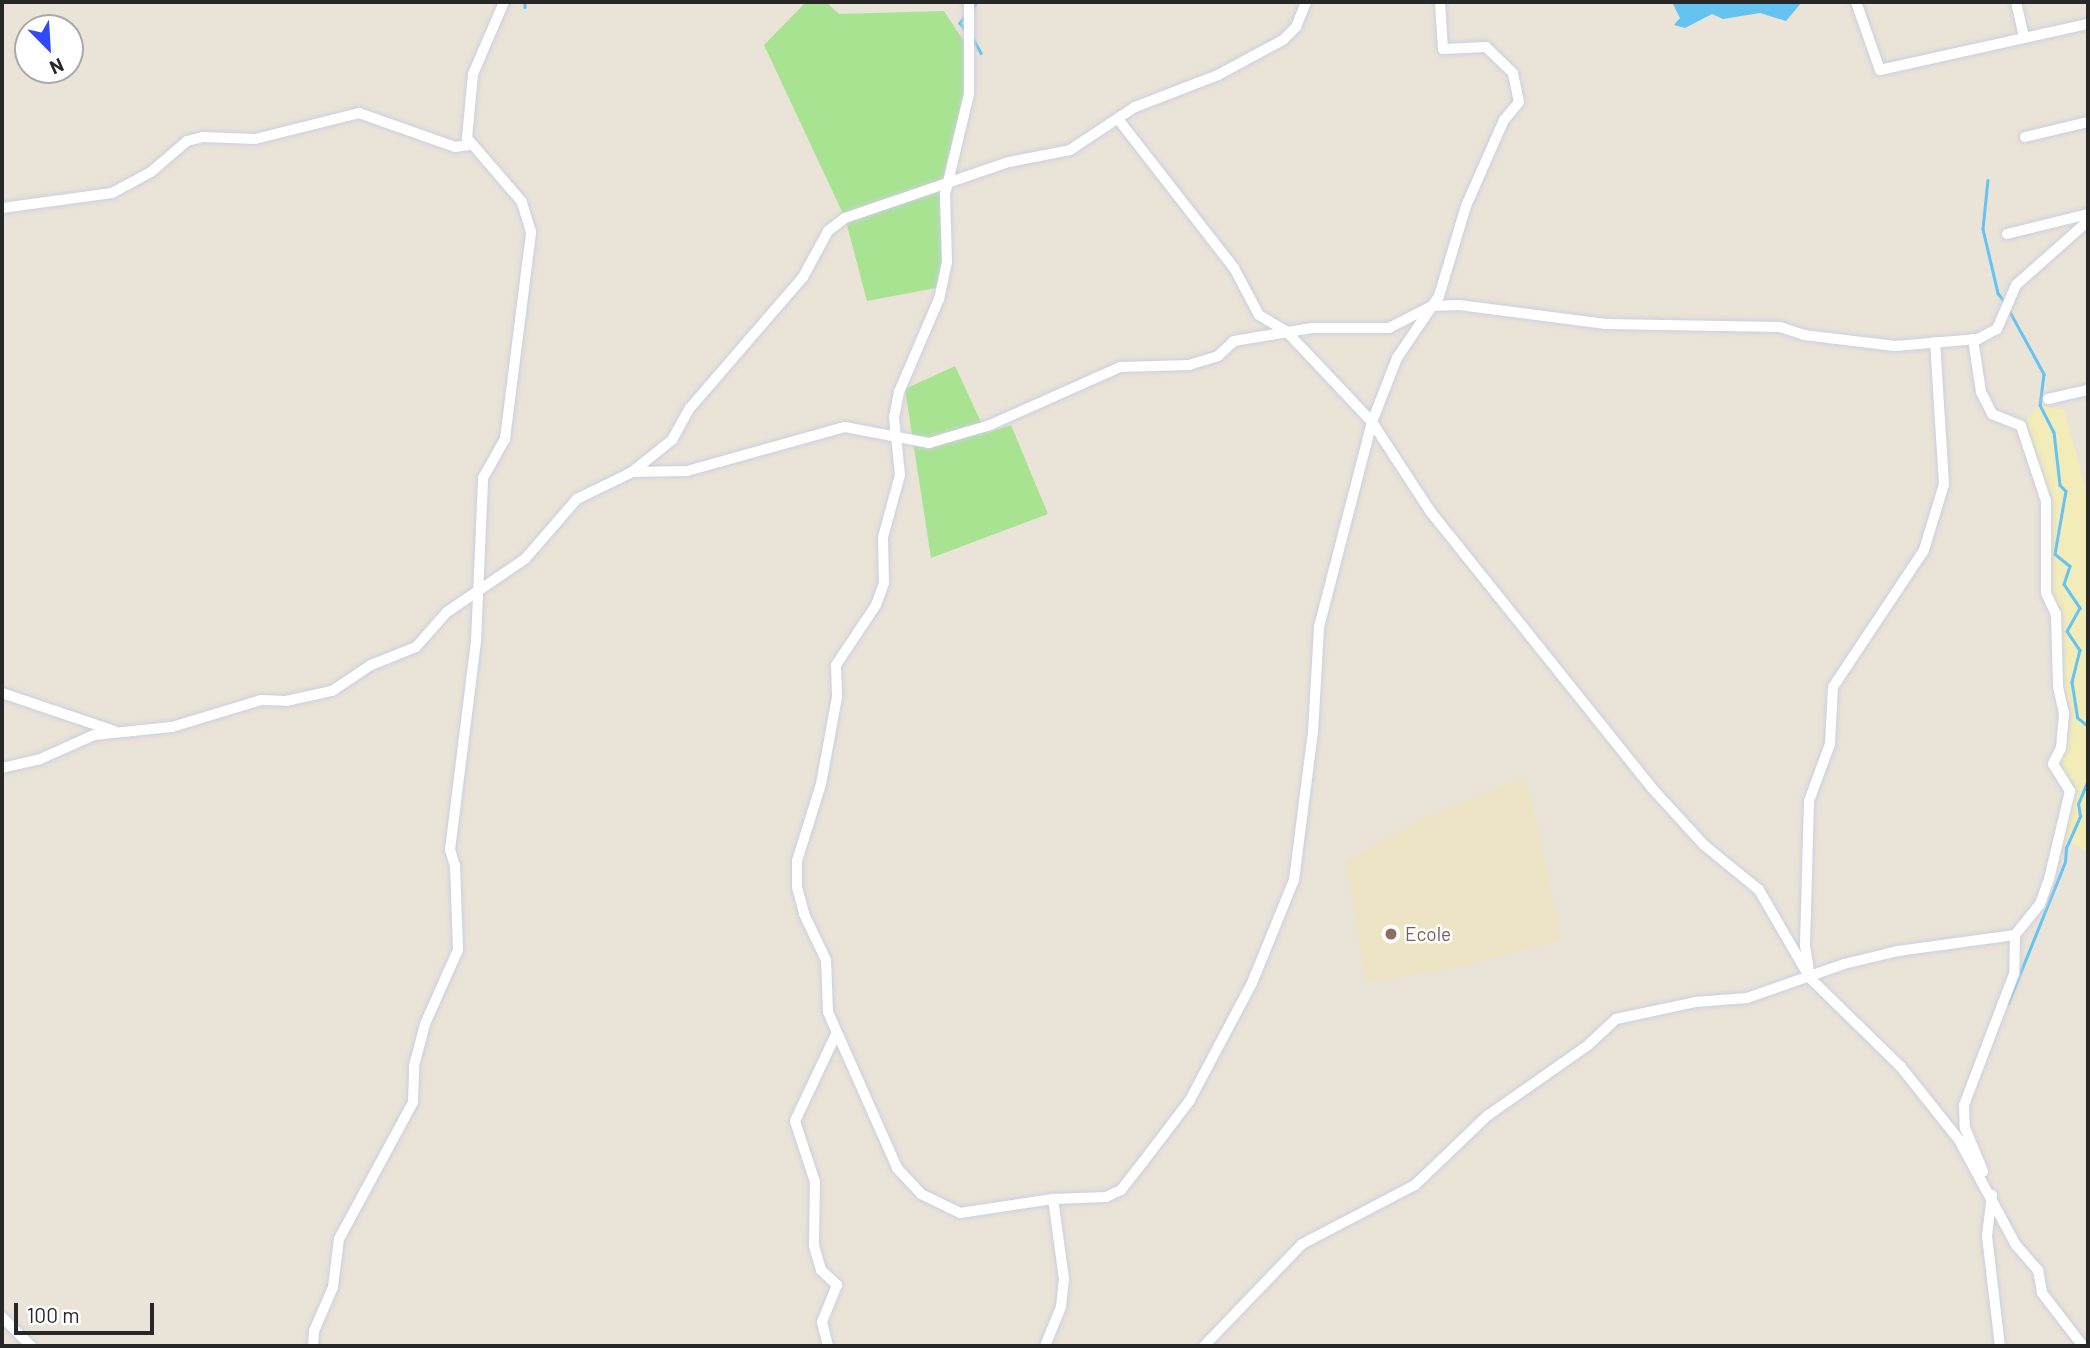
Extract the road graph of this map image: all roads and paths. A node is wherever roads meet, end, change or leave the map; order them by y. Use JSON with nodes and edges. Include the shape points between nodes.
{"nodes":[{"id":1,"x":504,"y":2,"type":"edge"},
{"id":2,"x":969,"y":2,"type":"edge"},
{"id":3,"x":1306,"y":2,"type":"edge"},
{"id":4,"x":1440,"y":2,"type":"edge"},
{"id":5,"x":1856,"y":2,"type":"edge"},
{"id":6,"x":2016,"y":2,"type":"edge"},
{"id":7,"x":2088,"y":24,"type":"edge"},
{"id":8,"x":2024,"y":38,"type":"junction"},
{"id":9,"x":1118,"y":119,"type":"junction"},
{"id":10,"x":2088,"y":122,"type":"edge"},
{"id":11,"x":2025,"y":137,"type":"dead end"},
{"id":12,"x":468,"y":145,"type":"junction"},
{"id":13,"x":948,"y":185,"type":"junction"},
{"id":14,"x":2,"y":208,"type":"edge"},
{"id":15,"x":2088,"y":214,"type":"edge"},
{"id":16,"x":2088,"y":221,"type":"edge"},
{"id":17,"x":2007,"y":234,"type":"dead end"},
{"id":18,"x":1432,"y":306,"type":"junction"},
{"id":19,"x":1287,"y":332,"type":"junction"},
{"id":20,"x":1973,"y":339,"type":"junction"},
{"id":21,"x":1935,"y":342,"type":"junction"},
{"id":22,"x":2088,"y":390,"type":"edge"},
{"id":23,"x":2048,"y":399,"type":"dead end"},
{"id":24,"x":1372,"y":422,"type":"junction"},
{"id":25,"x":896,"y":434,"type":"junction"},
{"id":26,"x":632,"y":472,"type":"junction"},
{"id":27,"x":477,"y":590,"type":"junction"},
{"id":28,"x":2,"y":694,"type":"edge"},
{"id":29,"x":114,"y":732,"type":"junction"},
{"id":30,"x":2,"y":768,"type":"edge"},
{"id":31,"x":2015,"y":935,"type":"junction"},
{"id":32,"x":1810,"y":978,"type":"junction"},
{"id":33,"x":836,"y":1032,"type":"junction"},
{"id":34,"x":1992,"y":1195,"type":"junction"},
{"id":35,"x":1053,"y":1199,"type":"junction"},
{"id":36,"x":2,"y":1317,"type":"edge"},
{"id":37,"x":31,"y":1346,"type":"edge"},
{"id":38,"x":313,"y":1346,"type":"edge"},
{"id":39,"x":828,"y":1346,"type":"edge"},
{"id":40,"x":1045,"y":1346,"type":"edge"},
{"id":41,"x":1204,"y":1346,"type":"edge"},
{"id":42,"x":2000,"y":1346,"type":"edge"},
{"id":43,"x":2083,"y":1346,"type":"edge"}],
"edges":[{"from":1,"to":12,"type":"street","via":[[473,74]]},
{"from":2,"to":13,"type":"street","via":[[969,94]]},
{"from":3,"to":9,"type":"street","via":[[1296,27],[1283,40]]},
{"from":4,"to":18,"type":"street","via":[[1443,49],[1486,47],[1513,73],[1519,102],[1504,120],[1466,206]]},
{"from":5,"to":8,"type":"street","via":[[1880,71]]},
{"from":6,"to":8,"type":"street"},
{"from":7,"to":8,"type":"street"},
{"from":9,"to":13,"type":"street","via":[[1070,150],[1009,162]]},
{"from":9,"to":19,"type":"street","via":[[1234,268],[1259,315]]},
{"from":10,"to":11,"type":"street"},
{"from":12,"to":14,"type":"street","via":[[456,147],[359,113],[255,139],[203,137],[187,141],[151,172],[112,193]]},
{"from":12,"to":27,"type":"street","via":[[522,202],[531,232],[505,439],[482,478]]},
{"from":13,"to":25,"type":"street","via":[[947,262],[939,299],[899,392]]},
{"from":13,"to":26,"type":"street","via":[[845,218],[828,231],[803,277],[773,316],[690,408],[672,440]]},
{"from":15,"to":17,"type":"street"},
{"from":16,"to":20,"type":"street","via":[[2016,285],[1997,329]]},
{"from":18,"to":19,"type":"street","via":[[1389,328]]},
{"from":18,"to":21,"type":"street","via":[[1459,304],[1606,324],[1780,327],[1804,335],[1895,346]]},
{"from":18,"to":24,"type":"street","via":[[1397,358]]},
{"from":19,"to":24,"type":"street"},
{"from":19,"to":25,"type":"street","via":[[1234,341],[1218,356],[1189,365],[1120,367],[990,425],[929,443]]},
{"from":20,"to":21,"type":"street"},
{"from":20,"to":31,"type":"street","via":[[1981,392],[1992,414],[2021,426],[2046,501],[2046,593],[2056,614],[2058,687],[2064,714],[2062,748],[2053,764],[2070,791],[2040,904]]},
{"from":21,"to":32,"type":"street","via":[[1944,484],[1924,550],[1833,687],[1830,744],[1809,802],[1805,945]]},
{"from":22,"to":23,"type":"street"},
{"from":24,"to":32,"type":"street","via":[[1430,511],[1651,787],[1704,845],[1759,890]]},
{"from":24,"to":35,"type":"street","via":[[1319,627],[1313,732],[1294,880],[1278,928],[1189,1100],[1121,1190],[1106,1197]]},
{"from":25,"to":26,"type":"street","via":[[845,426],[687,471]]},
{"from":25,"to":33,"type":"street","via":[[900,475],[884,537],[884,583],[876,605],[836,665],[837,697],[821,784],[797,861],[801,905],[826,960],[828,1012]]},
{"from":26,"to":27,"type":"street","via":[[577,499],[525,559]]},
{"from":27,"to":29,"type":"street","via":[[447,612],[416,647],[372,665],[332,691],[286,701],[261,700],[172,727]]},
{"from":27,"to":38,"type":"street","via":[[476,641],[450,850],[458,950],[425,1024],[414,1066],[413,1102],[339,1239],[333,1287],[314,1331]]},
{"from":28,"to":29,"type":"street"},
{"from":29,"to":30,"type":"street","via":[[29,763]]},
{"from":31,"to":32,"type":"street","via":[[1898,951]]},
{"from":31,"to":34,"type":"street","via":[[2014,974],[1964,1105],[1965,1128]]},
{"from":32,"to":34,"type":"street","via":[[1901,1068],[1959,1140]]},
{"from":32,"to":41,"type":"street","via":[[1747,998],[1695,1002],[1616,1019],[1587,1046],[1487,1116],[1415,1185],[1301,1244]]},
{"from":33,"to":35,"type":"street","via":[[890,1157],[921,1195],[960,1213]]},
{"from":33,"to":39,"type":"street","via":[[795,1121],[815,1182],[814,1245],[821,1270],[837,1285],[822,1322]]},
{"from":34,"to":42,"type":"street","via":[[1987,1236]]},
{"from":34,"to":43,"type":"street","via":[[2016,1245],[2038,1270],[2042,1293]]},
{"from":35,"to":40,"type":"street","via":[[1065,1279],[1061,1307]]},
{"from":36,"to":37,"type":"street"}]}
